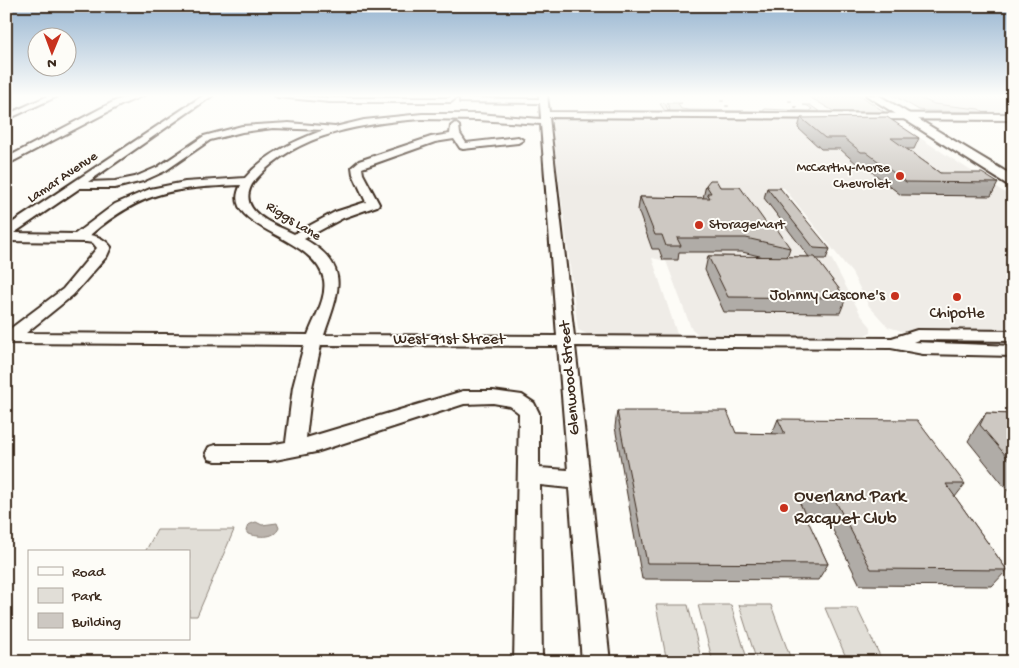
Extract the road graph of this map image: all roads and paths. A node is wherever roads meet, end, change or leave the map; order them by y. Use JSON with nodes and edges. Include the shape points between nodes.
{"nodes":[{"id":1,"x":73,"y":126,"type":"edge"},
{"id":2,"x":163,"y":126,"type":"edge"},
{"id":3,"x":292,"y":126,"type":"edge"},
{"id":4,"x":303,"y":126,"type":"edge"},
{"id":5,"x":356,"y":126,"type":"edge"},
{"id":6,"x":455,"y":126,"type":"edge"},
{"id":7,"x":547,"y":126,"type":"edge"},
{"id":8,"x":921,"y":126,"type":"edge"},
{"id":9,"x":940,"y":126,"type":"edge"},
{"id":10,"x":338,"y":130,"type":"junction"},
{"id":11,"x":456,"y":136,"type":"junction"},
{"id":12,"x":518,"y":140,"type":"dead end"},
{"id":13,"x":6,"y":162,"type":"edge"},
{"id":14,"x":1013,"y":169,"type":"edge"},
{"id":15,"x":249,"y":181,"type":"junction"},
{"id":16,"x":1013,"y":182,"type":"edge"},
{"id":17,"x":78,"y":184,"type":"junction"},
{"id":18,"x":6,"y":233,"type":"edge"},
{"id":19,"x":6,"y":237,"type":"edge"},
{"id":20,"x":78,"y":238,"type":"junction"},
{"id":21,"x":294,"y":239,"type":"junction"},
{"id":22,"x":1013,"y":336,"type":"edge"},
{"id":23,"x":8,"y":338,"type":"edge"},
{"id":24,"x":314,"y":339,"type":"junction"},
{"id":25,"x":567,"y":341,"type":"junction"},
{"id":26,"x":891,"y":343,"type":"junction"},
{"id":27,"x":1013,"y":344,"type":"edge"},
{"id":28,"x":937,"y":350,"type":"junction"},
{"id":29,"x":1013,"y":351,"type":"edge"},
{"id":30,"x":295,"y":448,"type":"junction"},
{"id":31,"x":216,"y":453,"type":"dead end"},
{"id":32,"x":529,"y":476,"type":"junction"},
{"id":33,"x":580,"y":480,"type":"junction"},
{"id":34,"x":528,"y":662,"type":"edge"},
{"id":35,"x":596,"y":662,"type":"edge"}],
"edges":[{"from":1,"to":13,"type":"street"},
{"from":2,"to":17,"type":"street","name":"Lamar Avenue"},
{"from":3,"to":17,"type":"street","via":[[249,127],[230,131],[192,146],[172,163],[142,177],[108,186]]},
{"from":4,"to":10,"type":"street"},
{"from":5,"to":10,"type":"street"},
{"from":6,"to":11,"type":"street"},
{"from":7,"to":25,"type":"street","name":"Glenwood Street"},
{"from":8,"to":16,"type":"main road"},
{"from":9,"to":14,"type":"main road"},
{"from":10,"to":15,"type":"street","via":[[283,152],[259,169]]},
{"from":11,"to":12,"type":"street","via":[[463,146]]},
{"from":11,"to":21,"type":"street","via":[[434,139],[363,163],[357,167],[358,174],[373,204],[338,215]]},
{"from":15,"to":20,"type":"street","via":[[201,183],[138,197],[122,204]]},
{"from":15,"to":21,"type":"street","name":"Riggs Lane","via":[[243,195],[247,210]]},
{"from":17,"to":18,"type":"street","name":"Lamar Avenue"},
{"from":19,"to":20,"type":"street"},
{"from":20,"to":23,"type":"street","via":[[98,240],[104,245],[102,253],[68,292]]},
{"from":21,"to":24,"type":"street","name":"Riggs Lane","via":[[323,260],[332,281],[331,296]]},
{"from":22,"to":26,"type":"street","name":"West 91st Street","via":[[917,335]]},
{"from":23,"to":24,"type":"street","name":"West 91st Street"},
{"from":24,"to":25,"type":"street","name":"West 91st Street"},
{"from":24,"to":30,"type":"street","name":"Riggs Lane","via":[[302,380]]},
{"from":25,"to":26,"type":"street","name":"West 91st Street"},
{"from":25,"to":33,"type":"street","name":"Glenwood Street"},
{"from":26,"to":28,"type":"street","name":"West 91st Street"},
{"from":27,"to":28,"type":"street","via":[[938,344]]},
{"from":28,"to":29,"type":"street","name":"West 91st Street"},
{"from":30,"to":31,"type":"street"},
{"from":30,"to":32,"type":"street","via":[[456,400],[506,398],[522,404],[529,413]]},
{"from":32,"to":33,"type":"street"},
{"from":32,"to":34,"type":"street"},
{"from":33,"to":35,"type":"street","name":"Glenwood Street"}]}
